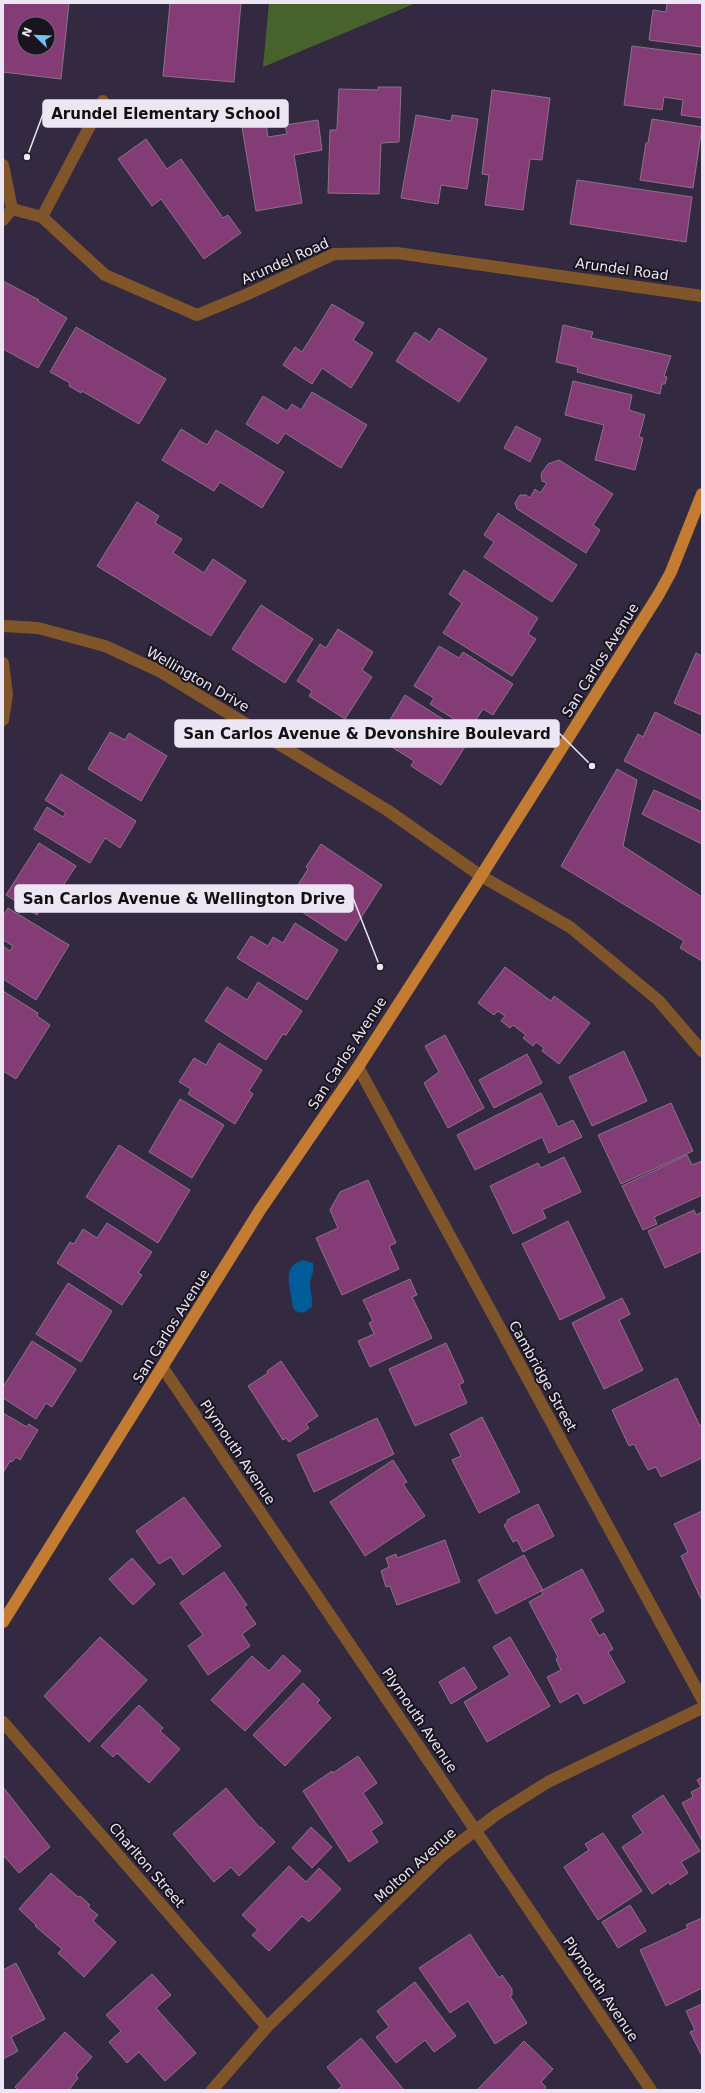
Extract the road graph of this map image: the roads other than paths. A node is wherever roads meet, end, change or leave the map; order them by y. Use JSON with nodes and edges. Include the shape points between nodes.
{"nodes":[{"id":1,"x":103,"y":101,"type":"dead end"},
{"id":2,"x":3,"y":165,"type":"edge"},
{"id":3,"x":12,"y":209,"type":"junction"},
{"id":4,"x":42,"y":218,"type":"junction"},
{"id":5,"x":3,"y":220,"type":"edge"},
{"id":6,"x":702,"y":296,"type":"edge"},
{"id":7,"x":702,"y":494,"type":"edge"},
{"id":8,"x":3,"y":626,"type":"edge"},
{"id":9,"x":3,"y":663,"type":"edge"},
{"id":10,"x":3,"y":720,"type":"edge"},
{"id":11,"x":481,"y":876,"type":"junction"},
{"id":12,"x":702,"y":1051,"type":"edge"},
{"id":13,"x":358,"y":1067,"type":"junction"},
{"id":14,"x":163,"y":1368,"type":"junction"},
{"id":15,"x":3,"y":1622,"type":"edge"},
{"id":16,"x":702,"y":1699,"type":"edge"},
{"id":17,"x":702,"y":1708,"type":"edge"},
{"id":18,"x":3,"y":1722,"type":"edge"},
{"id":19,"x":476,"y":1830,"type":"junction"},
{"id":20,"x":267,"y":2027,"type":"junction"},
{"id":21,"x":212,"y":2090,"type":"edge"},
{"id":22,"x":651,"y":2090,"type":"edge"}],
"edges":[{"from":1,"to":4,"type":"street"},
{"from":2,"to":3,"type":"street"},
{"from":3,"to":4,"type":"street"},
{"from":3,"to":5,"type":"street"},
{"from":4,"to":6,"type":"street","name":"Arundel Road","via":[[105,276],[197,315],[334,254],[397,252]]},
{"from":7,"to":11,"type":"main road","name":"San Carlos Avenue","via":[[670,572],[658,594]]},
{"from":8,"to":11,"type":"street","name":"Wellington Drive","via":[[38,628],[105,646],[159,671],[387,810]]},
{"from":9,"to":10,"type":"street","via":[[7,694]]},
{"from":11,"to":12,"type":"street","name":"Wellington Drive","via":[[570,927],[658,1000]]},
{"from":11,"to":13,"type":"main road","name":"San Carlos Avenue"},
{"from":13,"to":14,"type":"main road","name":"San Carlos Avenue","via":[[260,1210]]},
{"from":13,"to":16,"type":"street","name":"Cambridge Street"},
{"from":14,"to":15,"type":"main road","name":"San Carlos Avenue"},
{"from":14,"to":19,"type":"street","name":"Plymouth Avenue"},
{"from":17,"to":19,"type":"street","name":"Molton Avenue","via":[[548,1782]]},
{"from":18,"to":20,"type":"street","name":"Charlton Street"},
{"from":19,"to":20,"type":"street","name":"Molton Avenue","via":[[442,1856]]},
{"from":19,"to":22,"type":"street","name":"Plymouth Avenue"},
{"from":20,"to":21,"type":"street","name":"Molton Avenue"}]}
